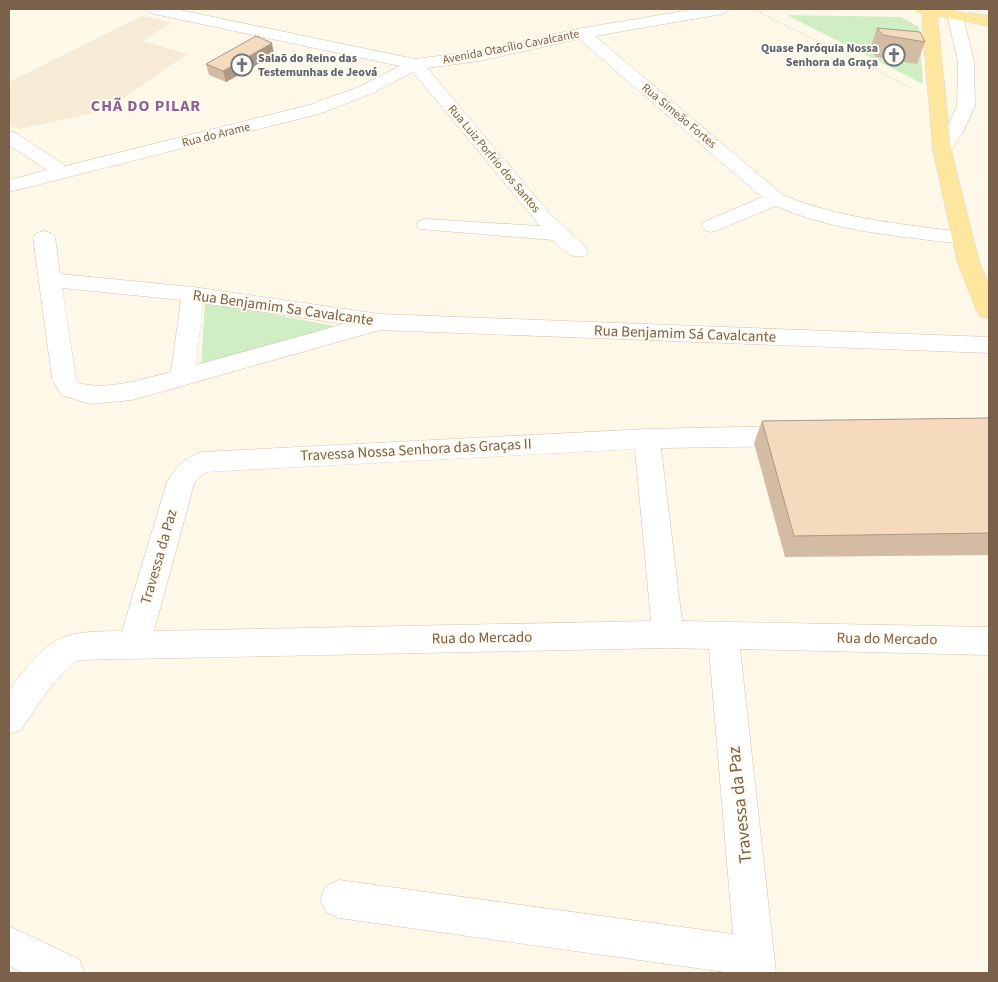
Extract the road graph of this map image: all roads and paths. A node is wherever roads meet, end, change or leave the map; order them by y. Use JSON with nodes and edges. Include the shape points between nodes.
{"nodes":[{"id":1,"x":159,"y":9,"type":"edge"},
{"id":2,"x":722,"y":9,"type":"edge"},
{"id":3,"x":752,"y":9,"type":"edge"},
{"id":4,"x":929,"y":9,"type":"edge"},
{"id":5,"x":960,"y":12,"type":"edge"},
{"id":6,"x":989,"y":21,"type":"edge"},
{"id":7,"x":582,"y":34,"type":"junction"},
{"id":8,"x":416,"y":64,"type":"junction"},
{"id":9,"x":938,"y":101,"type":"junction"},
{"id":10,"x":9,"y":137,"type":"edge"},
{"id":11,"x":942,"y":150,"type":"junction"},
{"id":12,"x":63,"y":172,"type":"junction"},
{"id":13,"x":9,"y":186,"type":"edge"},
{"id":14,"x":776,"y":200,"type":"junction"},
{"id":15,"x":426,"y":225,"type":"dead end"},
{"id":16,"x":711,"y":226,"type":"dead end"},
{"id":17,"x":559,"y":234,"type":"junction"},
{"id":18,"x":44,"y":237,"type":"dead end"},
{"id":19,"x":962,"y":238,"type":"junction"},
{"id":20,"x":577,"y":251,"type":"dead end"},
{"id":21,"x":51,"y":280,"type":"junction"},
{"id":22,"x":984,"y":290,"type":"edge"},
{"id":23,"x":193,"y":294,"type":"junction"},
{"id":24,"x":989,"y":312,"type":"edge"},
{"id":25,"x":380,"y":322,"type":"junction"},
{"id":26,"x":989,"y":345,"type":"edge"},
{"id":27,"x":182,"y":378,"type":"junction"},
{"id":28,"x":813,"y":436,"type":"edge"},
{"id":29,"x":647,"y":439,"type":"junction"},
{"id":30,"x":188,"y":470,"type":"joint"},
{"id":31,"x":668,"y":634,"type":"junction"},
{"id":32,"x":723,"y":636,"type":"junction"},
{"id":33,"x":989,"y":641,"type":"edge"},
{"id":34,"x":134,"y":645,"type":"junction"},
{"id":35,"x":9,"y":719,"type":"edge"},
{"id":36,"x":339,"y":898,"type":"dead end"},
{"id":37,"x":9,"y":945,"type":"edge"},
{"id":38,"x":755,"y":965,"type":"edge"},
{"id":39,"x":65,"y":973,"type":"edge"}],
"edges":[{"from":1,"to":8,"type":"street","name":"Avenida Otacílio Cavalcante"},
{"from":2,"to":7,"type":"street","name":"Avenida Otacílio Cavalcante"},
{"from":3,"to":9,"type":"path"},
{"from":4,"to":5,"type":"main road"},
{"from":4,"to":9,"type":"main road"},
{"from":5,"to":6,"type":"main road"},
{"from":5,"to":11,"type":"street","via":[[966,61],[966,106],[956,130]]},
{"from":7,"to":8,"type":"street","name":"Avenida Otacílio Cavalcante","via":[[479,56]]},
{"from":7,"to":14,"type":"street","name":"Rua Simeão Fortes"},
{"from":8,"to":12,"type":"street","name":"Rua do Arame","via":[[392,79],[301,113]]},
{"from":8,"to":17,"type":"street","name":"Rua Luiz Porfrio dos Santos"},
{"from":9,"to":11,"type":"main road"},
{"from":10,"to":12,"type":"street"},
{"from":11,"to":19,"type":"main road"},
{"from":12,"to":13,"type":"street","name":"Rua do Arame"},
{"from":14,"to":16,"type":"street"},
{"from":14,"to":19,"type":"street","name":"Rua Simeão Fortes","via":[[834,220]]},
{"from":15,"to":17,"type":"street"},
{"from":17,"to":20,"type":"street","name":"Rua Luiz Porfrio dos Santos"},
{"from":18,"to":21,"type":"street"},
{"from":19,"to":22,"type":"main road"},
{"from":21,"to":23,"type":"street","name":"Rua Benjamim Sa Cavalcante"},
{"from":21,"to":27,"type":"street","name":"Rua Benjamim Sa Cavalcante","via":[[64,378],[75,392],[90,396],[132,391]]},
{"from":22,"to":24,"type":"main road"},
{"from":23,"to":25,"type":"street","name":"Rua Benjamim Sa Cavalcante"},
{"from":23,"to":27,"type":"street"},
{"from":25,"to":26,"type":"street","name":"Rua Benjamim Sá Cavalcante"},
{"from":25,"to":27,"type":"street","name":"Rua Benjamim Sa Cavalcante"},
{"from":28,"to":29,"type":"street","name":"Travessa Nossa Senhora das Graças II"},
{"from":29,"to":30,"type":"street","name":"Travessa Nossa Senhora das Graças II","via":[[209,460]]},
{"from":29,"to":31,"type":"street"},
{"from":30,"to":34,"type":"street","name":"Travessa da Paz","via":[[181,482]]},
{"from":31,"to":32,"type":"street","name":"Rua do Mercado"},
{"from":31,"to":34,"type":"street","name":"Rua do Mercado"},
{"from":32,"to":33,"type":"street","name":"Rua do Mercado"},
{"from":32,"to":38,"type":"street","name":"Travessa da Paz"},
{"from":34,"to":35,"type":"street","name":"Rua do Mercado","via":[[67,648],[54,658]]},
{"from":36,"to":38,"type":"street"},
{"from":37,"to":39,"type":"street"}]}
